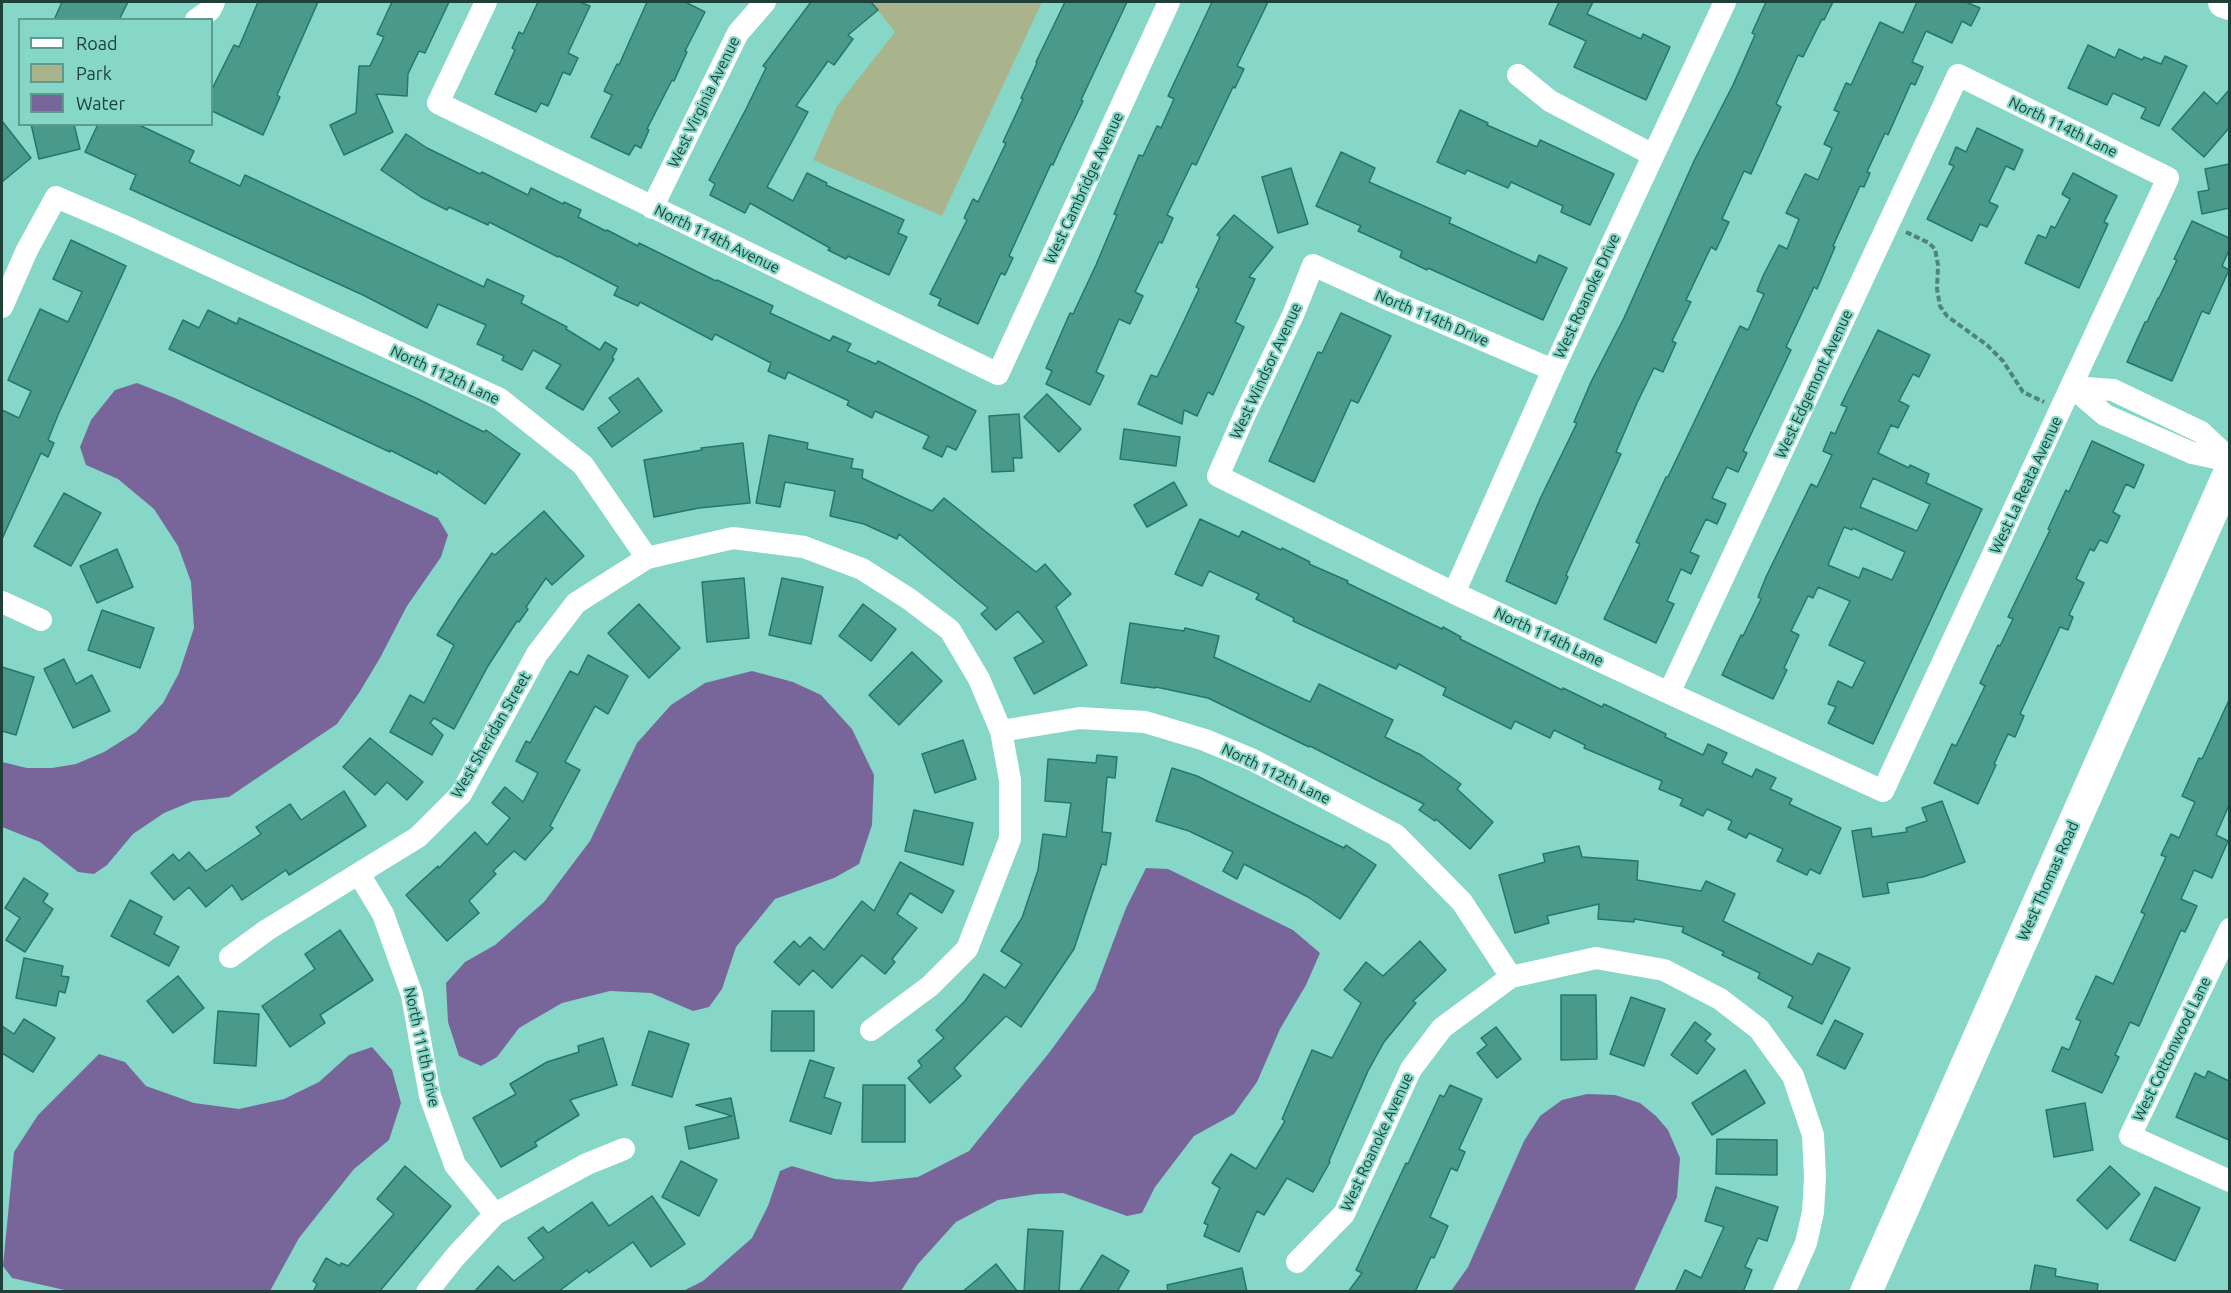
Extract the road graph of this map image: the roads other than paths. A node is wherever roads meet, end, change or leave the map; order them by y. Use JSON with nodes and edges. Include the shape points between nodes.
{"nodes":[{"id":1,"x":214,"y":2,"type":"edge"},
{"id":2,"x":486,"y":2,"type":"edge"},
{"id":3,"x":765,"y":2,"type":"edge"},
{"id":4,"x":1169,"y":2,"type":"edge"},
{"id":5,"x":1725,"y":2,"type":"edge"},
{"id":6,"x":2224,"y":2,"type":"edge"},
{"id":7,"x":2229,"y":4,"type":"edge"},
{"id":8,"x":199,"y":18,"type":"edge"},
{"id":9,"x":1518,"y":75,"type":"dead end"},
{"id":10,"x":1958,"y":75,"type":"joint"},
{"id":11,"x":1653,"y":155,"type":"junction"},
{"id":12,"x":2168,"y":178,"type":"joint"},
{"id":13,"x":651,"y":208,"type":"junction"},
{"id":14,"x":1313,"y":265,"type":"joint"},
{"id":15,"x":2,"y":307,"type":"edge"},
{"id":16,"x":1553,"y":370,"type":"junction"},
{"id":17,"x":998,"y":374,"type":"joint"},
{"id":18,"x":2072,"y":387,"type":"junction"},
{"id":19,"x":2229,"y":460,"type":"edge"},
{"id":20,"x":2229,"y":471,"type":"edge"},
{"id":21,"x":1218,"y":476,"type":"joint"},
{"id":22,"x":647,"y":558,"type":"junction"},
{"id":23,"x":1454,"y":593,"type":"junction"},
{"id":24,"x":2,"y":602,"type":"edge"},
{"id":25,"x":41,"y":621,"type":"dead end"},
{"id":26,"x":1669,"y":693,"type":"junction"},
{"id":27,"x":1001,"y":731,"type":"junction"},
{"id":28,"x":1883,"y":791,"type":"joint"},
{"id":29,"x":359,"y":874,"type":"junction"},
{"id":30,"x":2229,"y":929,"type":"edge"},
{"id":31,"x":230,"y":957,"type":"dead end"},
{"id":32,"x":1511,"y":976,"type":"junction"},
{"id":33,"x":871,"y":1030,"type":"dead end"},
{"id":34,"x":624,"y":1149,"type":"dead end"},
{"id":35,"x":2229,"y":1181,"type":"edge"},
{"id":36,"x":495,"y":1215,"type":"junction"},
{"id":37,"x":1297,"y":1262,"type":"dead end"},
{"id":38,"x":427,"y":1292,"type":"edge"},
{"id":39,"x":1785,"y":1292,"type":"edge"},
{"id":40,"x":1866,"y":1292,"type":"edge"}],
"edges":[{"from":1,"to":8,"type":"street"},
{"from":2,"to":13,"type":"street","name":"North 114th Avenue","via":[[438,103]]},
{"from":3,"to":13,"type":"street","name":"West Virginia Avenue","via":[[738,33]]},
{"from":4,"to":17,"type":"street","name":"West Cambridge Avenue"},
{"from":5,"to":11,"type":"street","name":"West Roanoke Drive"},
{"from":6,"to":7,"type":"main road"},
{"from":9,"to":11,"type":"street","via":[[1550,101]]},
{"from":10,"to":12,"type":"street","name":"North 114th Lane"},
{"from":10,"to":26,"type":"street","name":"West Edgemont Avenue"},
{"from":11,"to":16,"type":"street","name":"West Roanoke Drive"},
{"from":12,"to":18,"type":"street","name":"West La Reata Avenue"},
{"from":13,"to":17,"type":"street","name":"North 114th Avenue"},
{"from":14,"to":16,"type":"street","name":"North 114th Drive"},
{"from":14,"to":21,"type":"street","name":"West Windsor Avenue"},
{"from":15,"to":22,"type":"street","name":"North 112th Lane","via":[[56,197],[500,399],[583,465]]},
{"from":16,"to":23,"type":"street","name":"West Roanoke Drive"},
{"from":18,"to":19,"type":"street","via":[[2105,415],[2192,453]]},
{"from":18,"to":28,"type":"street","name":"West La Reata Avenue"},
{"from":20,"to":40,"type":"main road","name":"West Thomas Road"},
{"from":21,"to":23,"type":"street","name":"North 114th Lane"},
{"from":22,"to":27,"type":"street","via":[[734,538],[804,547],[862,569],[950,630],[980,680]]},
{"from":22,"to":29,"type":"street","name":"West Sheridan Street","via":[[576,603],[537,654],[460,794],[418,837]]},
{"from":23,"to":26,"type":"street","name":"North 114th Lane"},
{"from":24,"to":25,"type":"street"},
{"from":26,"to":28,"type":"street","name":"North 114th Lane"},
{"from":27,"to":32,"type":"street","name":"North 112th Lane","via":[[1080,718],[1145,722],[1253,760],[1396,836],[1462,902]]},
{"from":27,"to":33,"type":"street","via":[[1010,780],[1010,839],[967,949],[930,986]]},
{"from":29,"to":31,"type":"street","name":"West Sheridan Street"},
{"from":29,"to":36,"type":"street","name":"North 111th Drive","via":[[383,914],[412,995],[430,1096],[455,1165]]},
{"from":30,"to":35,"type":"street","name":"West Cottonwood Lane","via":[[2130,1136]]},
{"from":32,"to":37,"type":"street","name":"West Roanoke Avenue","via":[[1442,1028],[1417,1060],[1344,1214]]},
{"from":32,"to":39,"type":"street","via":[[1596,958],[1664,970],[1720,999],[1759,1029],[1793,1076],[1813,1135],[1813,1212],[1806,1244]]},
{"from":34,"to":36,"type":"street","via":[[587,1164]]},
{"from":36,"to":38,"type":"street"}]}
